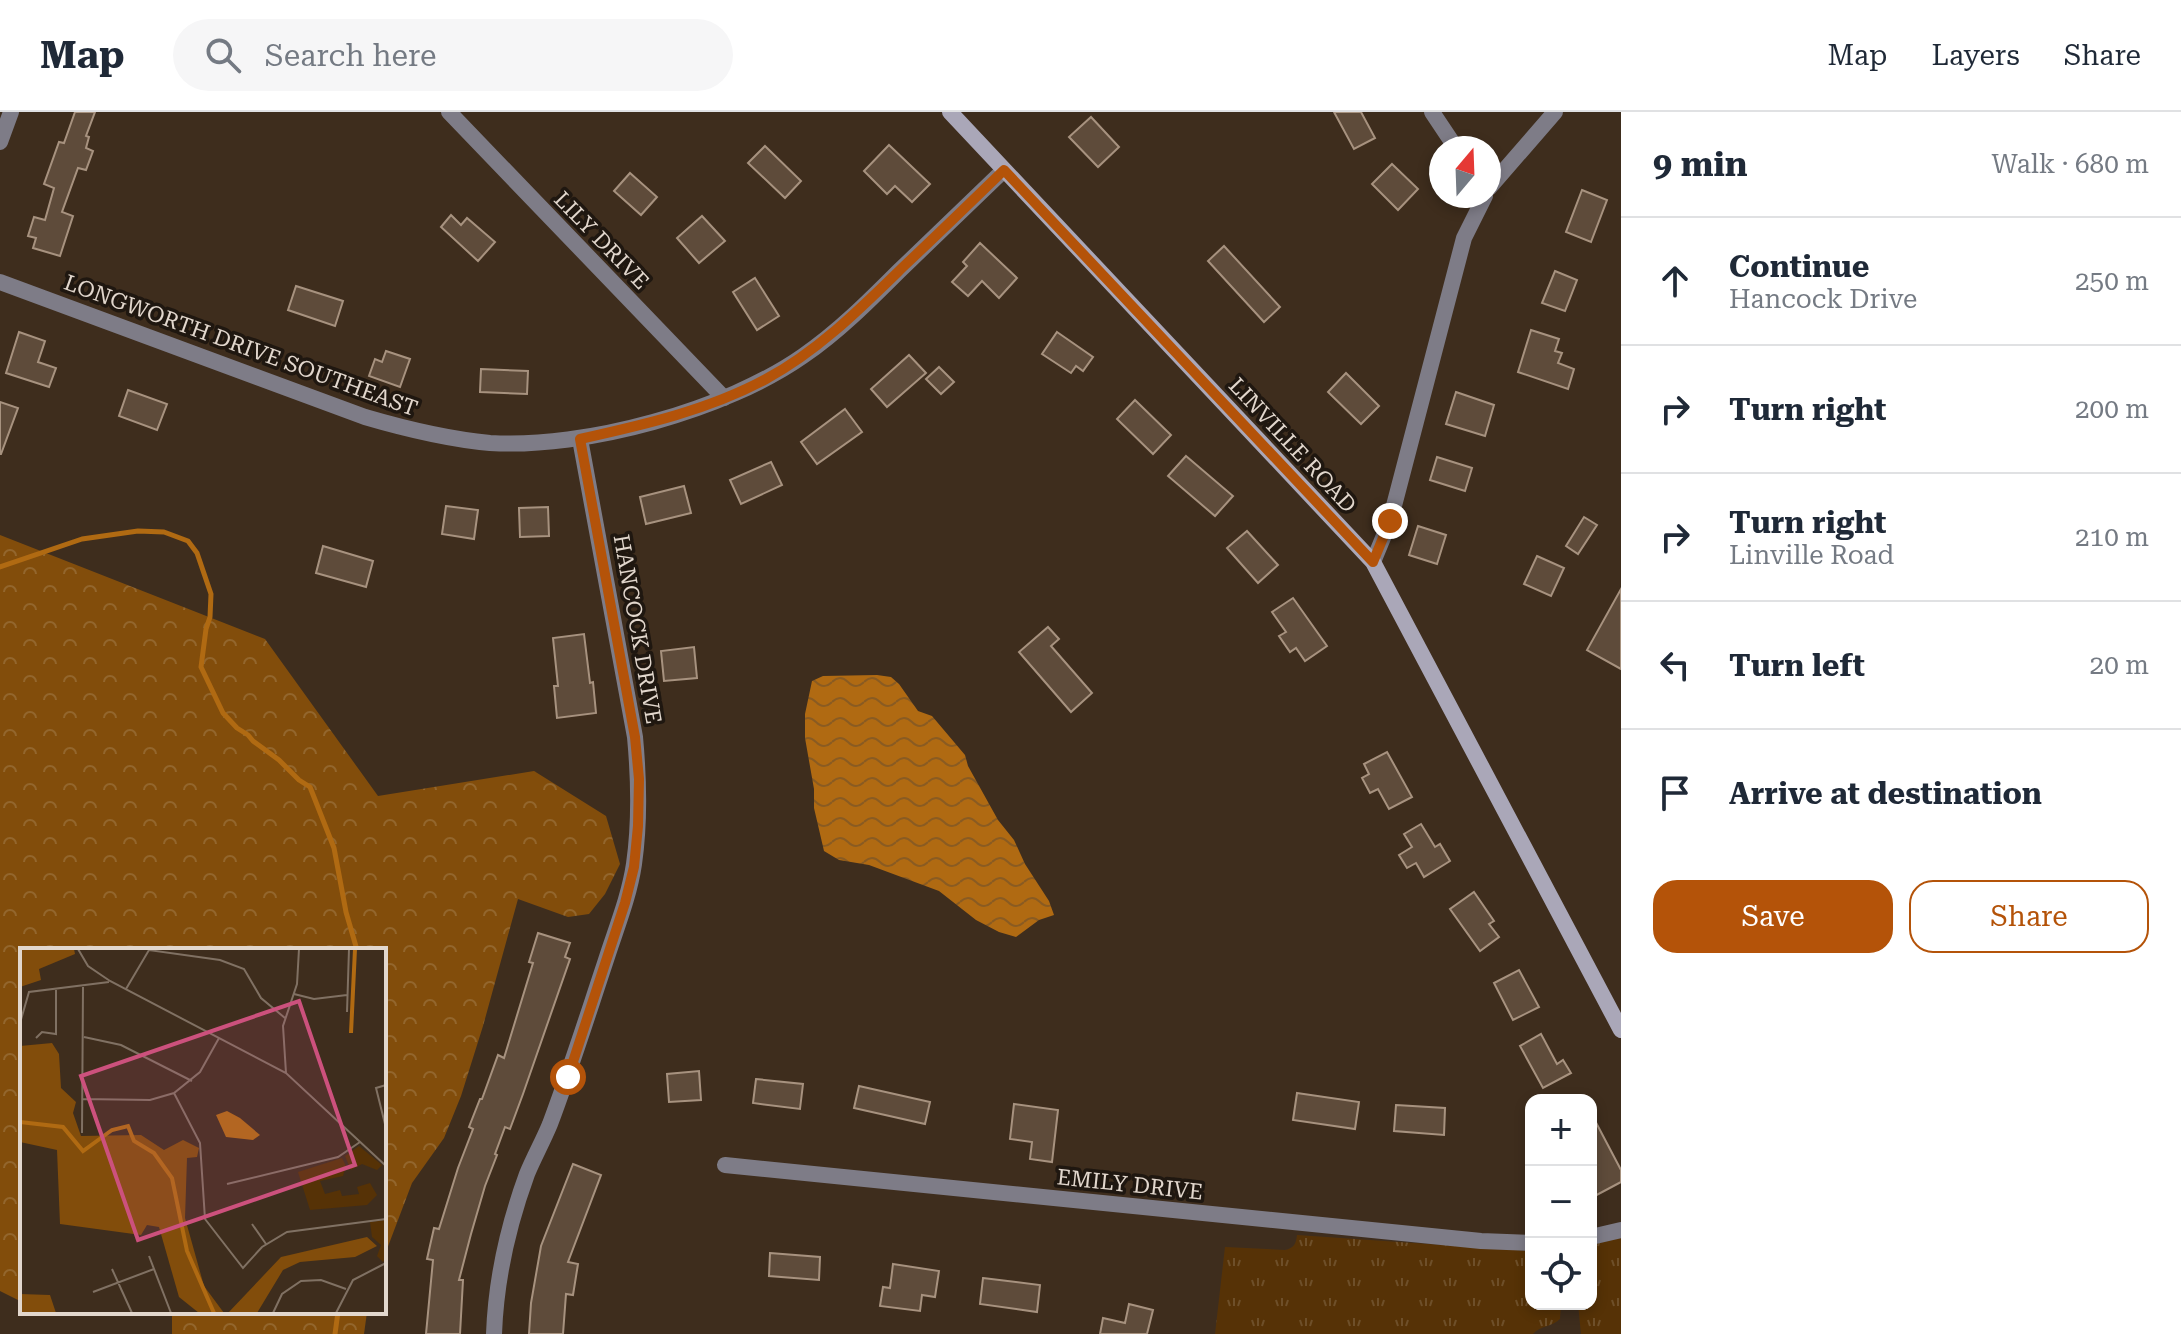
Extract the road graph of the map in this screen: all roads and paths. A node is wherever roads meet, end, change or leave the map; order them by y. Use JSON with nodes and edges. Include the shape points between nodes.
{"nodes":[{"id":1,"x":11,"y":112,"type":"edge"},
{"id":2,"x":449,"y":112,"type":"edge"},
{"id":3,"x":950,"y":112,"type":"edge"},
{"id":4,"x":1432,"y":112,"type":"edge"},
{"id":5,"x":1555,"y":112,"type":"edge"},
{"id":6,"x":1448,"y":136,"type":"edge"},
{"id":7,"x":0,"y":142,"type":"edge"},
{"id":8,"x":1004,"y":170,"type":"junction"},
{"id":9,"x":1501,"y":173,"type":"edge"},
{"id":10,"x":1479,"y":208,"type":"edge"},
{"id":11,"x":0,"y":282,"type":"edge"},
{"id":12,"x":724,"y":398,"type":"junction"},
{"id":13,"x":580,"y":439,"type":"junction"},
{"id":14,"x":1373,"y":562,"type":"junction"},
{"id":15,"x":1621,"y":1030,"type":"edge"},
{"id":16,"x":725,"y":1165,"type":"dead end"},
{"id":17,"x":1621,"y":1230,"type":"edge"},
{"id":18,"x":1597,"y":1236,"type":"edge"},
{"id":19,"x":1525,"y":1243,"type":"edge"},
{"id":20,"x":494,"y":1334,"type":"edge"}],
"edges":[{"from":1,"to":7,"type":"street"},
{"from":2,"to":12,"type":"street","name":"LILY DRIVE"},
{"from":3,"to":8,"type":"main road","name":"LINVILLE ROAD"},
{"from":4,"to":6,"type":"street"},
{"from":5,"to":9,"type":"street"},
{"from":8,"to":12,"type":"street","name":"LONGWORTH DRIVE SOUTHEAST","via":[[804,356]]},
{"from":8,"to":14,"type":"main road","name":"LINVILLE ROAD"},
{"from":10,"to":14,"type":"street","via":[[1464,238],[1390,521]]},
{"from":11,"to":13,"type":"street","name":"LONGWORTH DRIVE SOUTHEAST","via":[[406,429],[491,443]]},
{"from":12,"to":13,"type":"street","name":"LONGWORTH DRIVE SOUTHEAST"},
{"from":13,"to":20,"type":"street","name":"HANCOCK DRIVE","via":[[635,737],[638,826],[620,918],[568,1077],[506,1239]]},
{"from":14,"to":15,"type":"main road","name":"LINVILLE ROAD"},
{"from":16,"to":19,"type":"street","name":"EMILY DRIVE"},
{"from":17,"to":18,"type":"street"}]}
